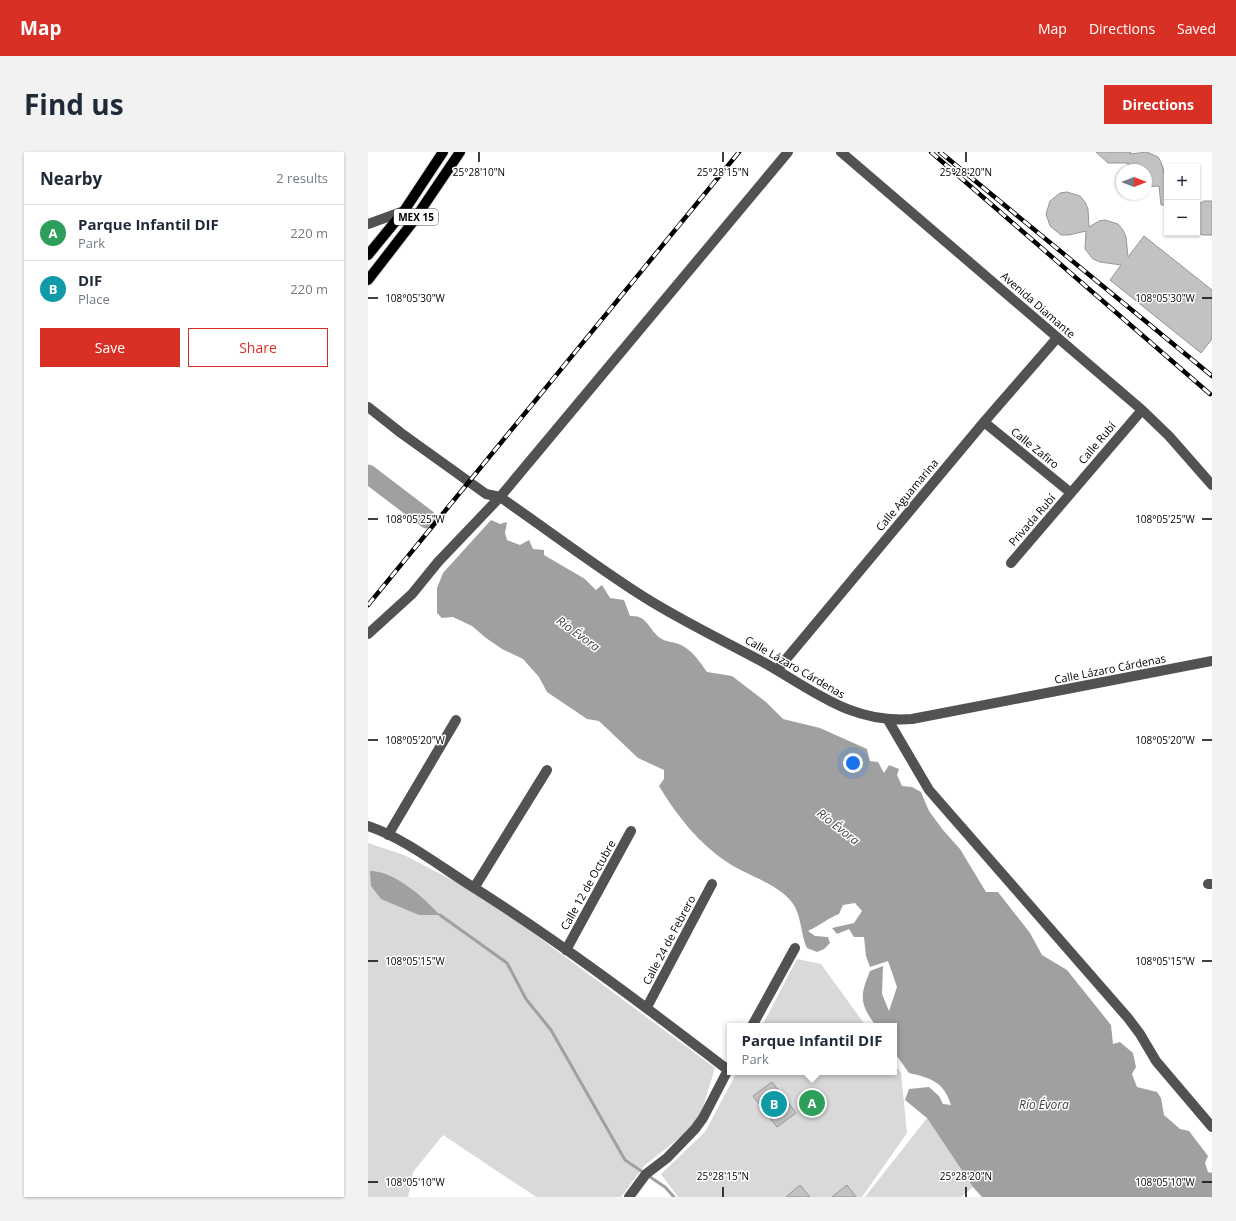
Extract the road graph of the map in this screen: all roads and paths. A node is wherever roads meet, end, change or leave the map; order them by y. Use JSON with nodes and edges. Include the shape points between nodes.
{"nodes":[{"id":1,"x":443,"y":152,"type":"edge"},
{"id":2,"x":460,"y":152,"type":"edge"},
{"id":3,"x":788,"y":152,"type":"edge"},
{"id":4,"x":841,"y":152,"type":"edge"},
{"id":5,"x":404,"y":211,"type":"junction"},
{"id":6,"x":368,"y":224,"type":"edge"},
{"id":7,"x":368,"y":255,"type":"edge"},
{"id":8,"x":368,"y":280,"type":"edge"},
{"id":9,"x":1057,"y":338,"type":"junction"},
{"id":10,"x":368,"y":407,"type":"edge"},
{"id":11,"x":1142,"y":410,"type":"junction"},
{"id":12,"x":984,"y":422,"type":"junction"},
{"id":13,"x":1212,"y":485,"type":"edge"},
{"id":14,"x":1071,"y":493,"type":"junction"},
{"id":15,"x":500,"y":497,"type":"junction"},
{"id":16,"x":1011,"y":563,"type":"dead end"},
{"id":17,"x":368,"y":634,"type":"edge"},
{"id":18,"x":1212,"y":661,"type":"edge"},
{"id":19,"x":777,"y":670,"type":"junction"},
{"id":20,"x":456,"y":720,"type":"dead end"},
{"id":21,"x":888,"y":720,"type":"junction"},
{"id":22,"x":547,"y":770,"type":"dead end"},
{"id":23,"x":368,"y":826,"type":"edge"},
{"id":24,"x":632,"y":832,"type":"dead end"},
{"id":25,"x":388,"y":835,"type":"junction"},
{"id":26,"x":712,"y":884,"type":"dead end"},
{"id":27,"x":474,"y":888,"type":"junction"},
{"id":28,"x":795,"y":948,"type":"dead end"},
{"id":29,"x":566,"y":950,"type":"junction"},
{"id":30,"x":647,"y":1008,"type":"junction"},
{"id":31,"x":754,"y":1023,"type":"edge"},
{"id":32,"x":727,"y":1067,"type":"edge"},
{"id":33,"x":727,"y":1072,"type":"edge"},
{"id":34,"x":1212,"y":1127,"type":"edge"},
{"id":35,"x":629,"y":1197,"type":"edge"}],
"edges":[{"from":1,"to":5,"type":"main road","number":"MEX 15"},
{"from":2,"to":8,"type":"main road","number":"MEX 15","via":[[412,223]]},
{"from":3,"to":15,"type":"street"},
{"from":4,"to":9,"type":"street","name":"Avenida Diamante"},
{"from":5,"to":6,"type":"street"},
{"from":5,"to":7,"type":"main road","number":"MEX 15"},
{"from":9,"to":11,"type":"street","name":"Avenida Diamante"},
{"from":9,"to":12,"type":"street","name":"Calle Aguamarina"},
{"from":10,"to":15,"type":"street","name":"Calle Lázaro Cárdenas","via":[[486,494]]},
{"from":11,"to":13,"type":"street","name":"Avenida Diamante"},
{"from":11,"to":14,"type":"street","name":"Calle Rubí"},
{"from":12,"to":14,"type":"street","name":"Calle Zafiro"},
{"from":12,"to":19,"type":"street","name":"Calle Aguamarina"},
{"from":14,"to":16,"type":"street","name":"Privada Rubí"},
{"from":15,"to":17,"type":"street","via":[[438,562],[412,594]]},
{"from":15,"to":19,"type":"street","name":"Calle Lázaro Cárdenas","via":[[644,597]]},
{"from":18,"to":21,"type":"street","name":"Calle Lázaro Cárdenas","via":[[912,719]]},
{"from":19,"to":21,"type":"street","name":"Calle Lázaro Cárdenas","via":[[832,704],[859,714]]},
{"from":20,"to":25,"type":"street"},
{"from":21,"to":34,"type":"street","via":[[929,790],[1132,1022],[1156,1061]]},
{"from":22,"to":27,"type":"street"},
{"from":23,"to":25,"type":"street"},
{"from":24,"to":29,"type":"street","name":"Calle 12 de Octubre"},
{"from":25,"to":27,"type":"street"},
{"from":26,"to":30,"type":"street","name":"Calle 24 de Febrero"},
{"from":27,"to":29,"type":"street"},
{"from":28,"to":31,"type":"street"},
{"from":29,"to":30,"type":"street"},
{"from":30,"to":32,"type":"street"},
{"from":33,"to":35,"type":"street","via":[[695,1129],[667,1158],[646,1174]]}]}
